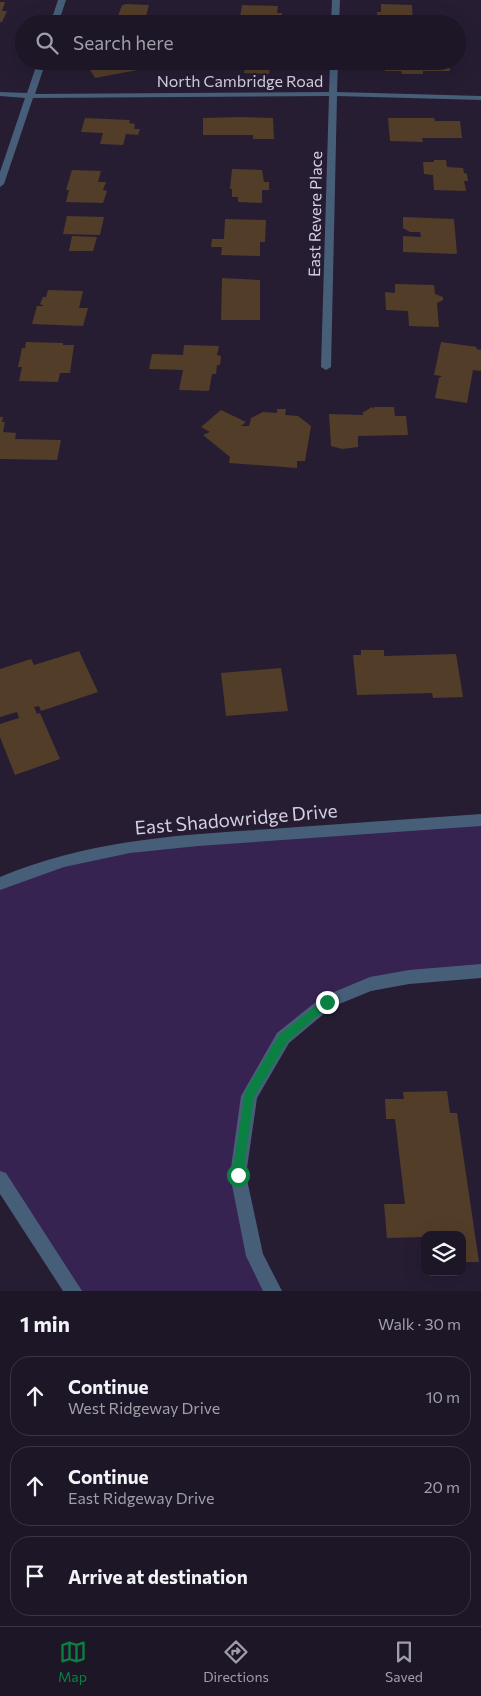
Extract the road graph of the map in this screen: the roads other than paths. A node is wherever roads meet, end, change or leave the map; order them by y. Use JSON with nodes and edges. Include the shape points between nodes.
{"nodes":[{"id":1,"x":62,"y":0,"type":"edge"},
{"id":2,"x":336,"y":0,"type":"edge"},
{"id":3,"x":57,"y":15,"type":"edge"},
{"id":4,"x":335,"y":15,"type":"edge"},
{"id":5,"x":39,"y":70,"type":"edge"},
{"id":6,"x":334,"y":70,"type":"edge"},
{"id":7,"x":0,"y":94,"type":"edge"},
{"id":8,"x":333,"y":94,"type":"junction"},
{"id":9,"x":31,"y":96,"type":"junction"},
{"id":10,"x":481,"y":98,"type":"edge"},
{"id":11,"x":0,"y":184,"type":"edge"},
{"id":12,"x":326,"y":367,"type":"dead end"},
{"id":13,"x":481,"y":820,"type":"edge"},
{"id":14,"x":0,"y":884,"type":"edge"},
{"id":15,"x":481,"y":971,"type":"edge"},
{"id":16,"x":0,"y":1179,"type":"edge"},
{"id":17,"x":74,"y":1291,"type":"edge"},
{"id":18,"x":273,"y":1291,"type":"edge"}],
"edges":[{"from":1,"to":3,"type":"street"},
{"from":2,"to":4,"type":"street"},
{"from":5,"to":9,"type":"street"},
{"from":6,"to":8,"type":"street","name":"East Revere Place"},
{"from":7,"to":9,"type":"street","name":"North Cambridge Road"},
{"from":8,"to":9,"type":"street","name":"North Cambridge Road"},
{"from":8,"to":10,"type":"street","name":"North Cambridge Road"},
{"from":8,"to":12,"type":"street","name":"East Revere Place"},
{"from":9,"to":11,"type":"street"},
{"from":13,"to":14,"type":"street","name":"East Shadowridge Drive","via":[[168,842],[90,854],[26,871]]},
{"from":15,"to":18,"type":"street","via":[[370,984],[327,1002],[283,1038],[249,1096],[238,1175],[255,1256]]},
{"from":16,"to":17,"type":"street"}]}
